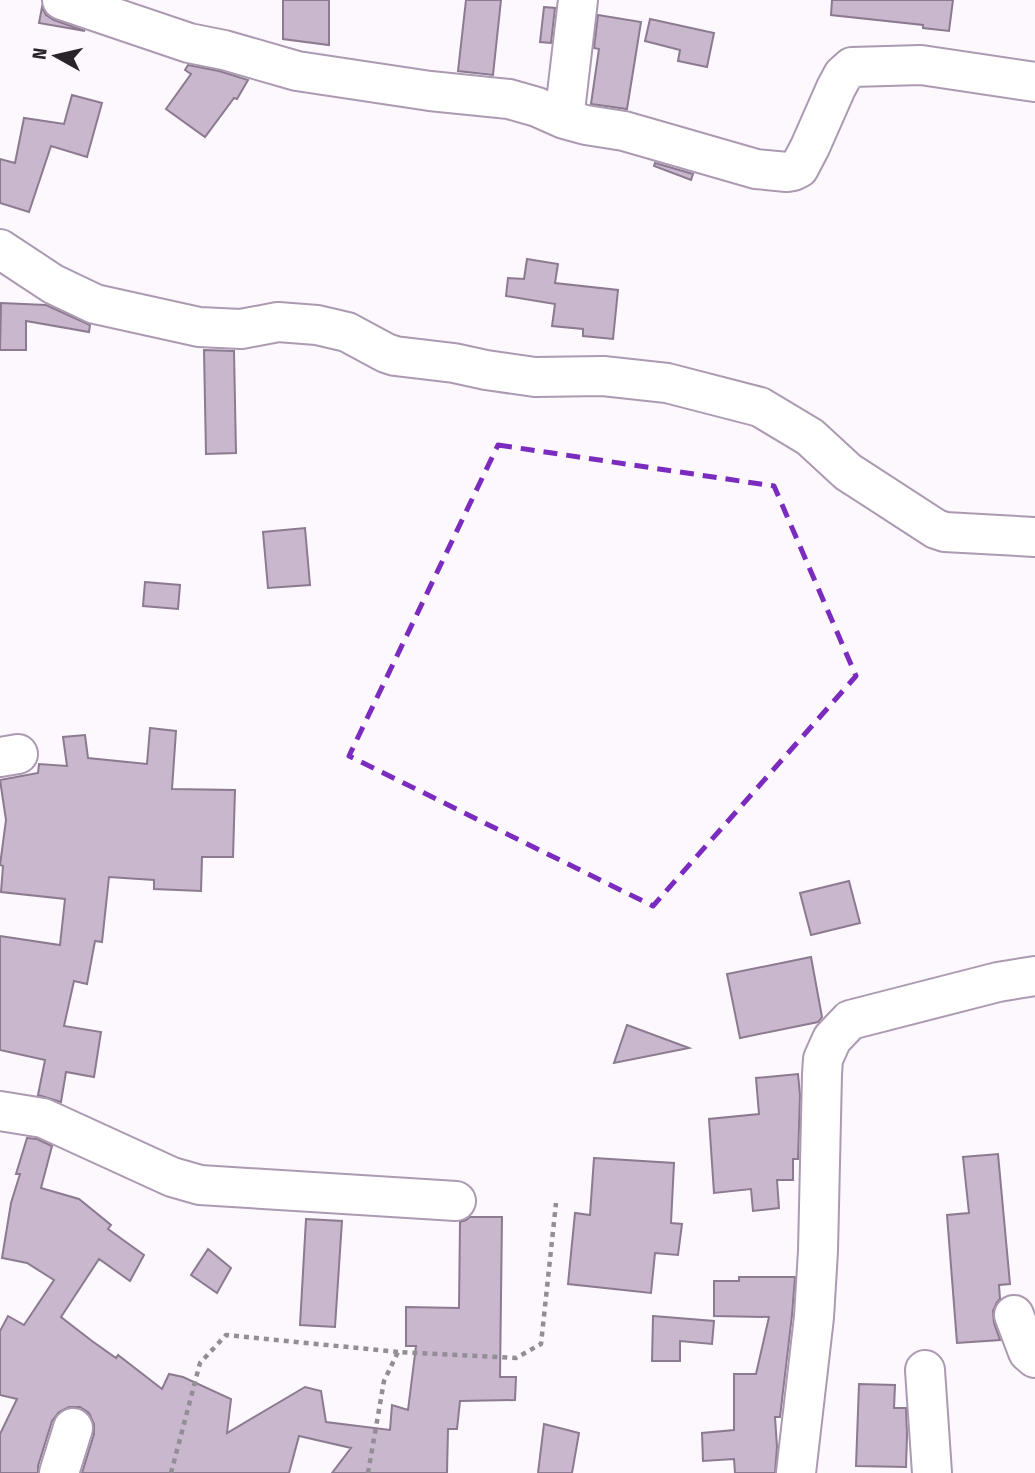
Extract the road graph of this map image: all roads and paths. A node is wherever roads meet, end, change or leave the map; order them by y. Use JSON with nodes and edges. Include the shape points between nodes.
{"nodes":[{"id":1,"x":62,"y":0,"type":"edge"},
{"id":2,"x":579,"y":0,"type":"edge"},
{"id":3,"x":1035,"y":82,"type":"edge"},
{"id":4,"x":564,"y":119,"type":"junction"},
{"id":5,"x":0,"y":249,"type":"edge"},
{"id":6,"x":1035,"y":537,"type":"edge"},
{"id":7,"x":1035,"y":976,"type":"edge"},
{"id":8,"x":0,"y":1111,"type":"edge"},
{"id":9,"x":456,"y":1202,"type":"dead end"},
{"id":10,"x":556,"y":1202,"type":"dead end"},
{"id":11,"x":1014,"y":1315,"type":"dead end"},
{"id":12,"x":398,"y":1352,"type":"junction"},
{"id":13,"x":1035,"y":1358,"type":"edge"},
{"id":14,"x":925,"y":1370,"type":"dead end"},
{"id":15,"x":73,"y":1427,"type":"dead end"},
{"id":16,"x":59,"y":1473,"type":"edge"},
{"id":17,"x":171,"y":1473,"type":"edge"},
{"id":18,"x":368,"y":1473,"type":"edge"},
{"id":19,"x":796,"y":1473,"type":"edge"},
{"id":20,"x":932,"y":1473,"type":"edge"}],
"edges":[{"from":1,"to":4,"type":"street","via":[[189,43],[296,71],[509,99]]},
{"from":2,"to":4,"type":"street"},
{"from":3,"to":4,"type":"street","via":[[921,65],[852,67],[836,88],[799,168],[787,172],[757,169]]},
{"from":5,"to":6,"type":"street","via":[[53,284],[95,304],[199,327],[317,324],[347,332],[395,356],[535,377],[625,377],[711,393],[784,419],[848,472],[936,529]]},
{"from":7,"to":19,"type":"street","via":[[850,1020],[832,1039],[823,1059],[814,1317]]},
{"from":8,"to":9,"type":"street","via":[[43,1118],[172,1177],[201,1185]]},
{"from":10,"to":12,"type":"path","via":[[541,1344],[516,1358]]},
{"from":11,"to":13,"type":"street","via":[[1028,1352]]},
{"from":12,"to":17,"type":"path","via":[[226,1335],[200,1363]]},
{"from":12,"to":18,"type":"path","via":[[384,1381]]},
{"from":14,"to":20,"type":"street"},
{"from":15,"to":16,"type":"street"}]}
